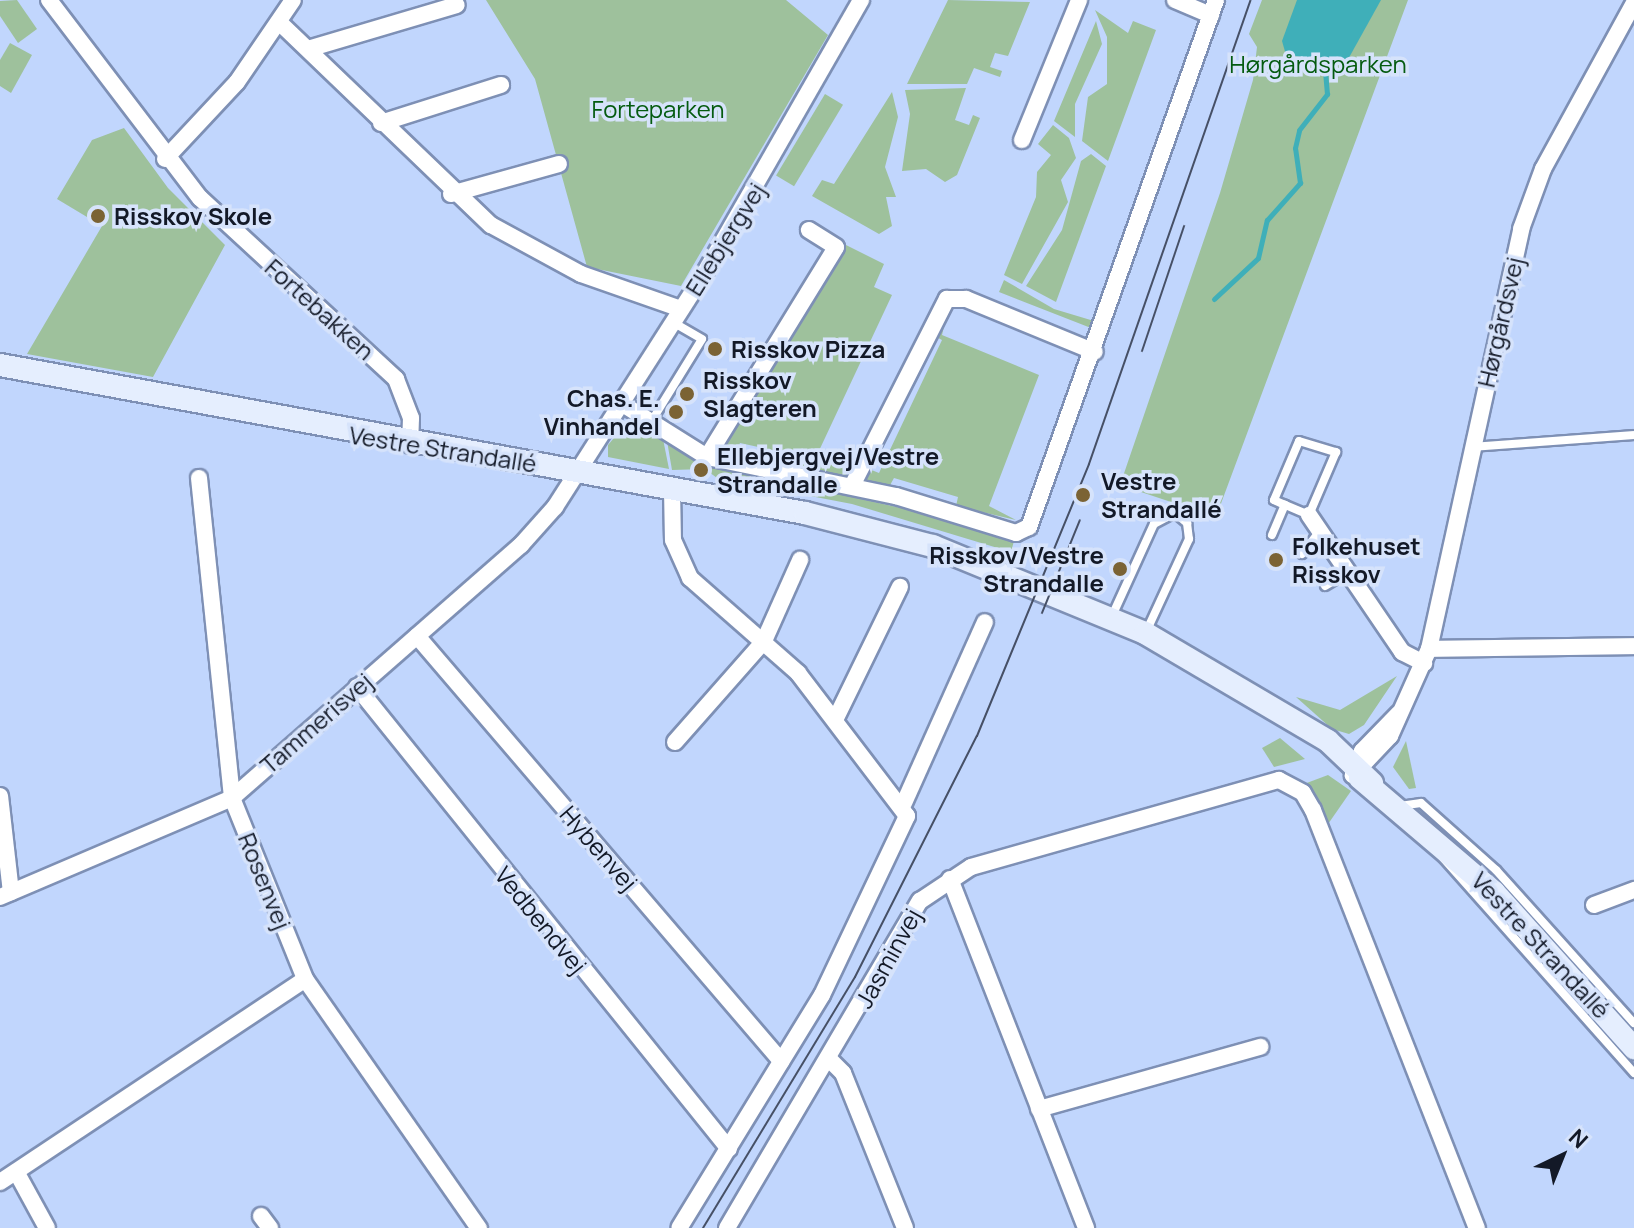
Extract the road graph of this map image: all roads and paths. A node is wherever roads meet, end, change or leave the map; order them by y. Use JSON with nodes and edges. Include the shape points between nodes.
{"nodes":[{"id":1,"x":49,"y":0,"type":"edge"},
{"id":2,"x":293,"y":0,"type":"edge"},
{"id":3,"x":861,"y":0,"type":"edge"},
{"id":4,"x":1079,"y":0,"type":"edge"},
{"id":5,"x":1175,"y":0,"type":"edge"},
{"id":6,"x":1634,"y":3,"type":"edge"},
{"id":7,"x":457,"y":5,"type":"dead end"},
{"id":8,"x":1213,"y":7,"type":"edge"},
{"id":9,"x":280,"y":23,"type":"junction"},
{"id":10,"x":308,"y":49,"type":"junction"},
{"id":11,"x":501,"y":85,"type":"dead end"},
{"id":12,"x":381,"y":123,"type":"junction"},
{"id":13,"x":1022,"y":140,"type":"dead end"},
{"id":14,"x":165,"y":159,"type":"junction"},
{"id":15,"x":559,"y":164,"type":"dead end"},
{"id":16,"x":451,"y":194,"type":"junction"},
{"id":17,"x":809,"y":230,"type":"dead end"},
{"id":18,"x":677,"y":315,"type":"junction"},
{"id":19,"x":1095,"y":352,"type":"junction"},
{"id":20,"x":0,"y":365,"type":"edge"},
{"id":21,"x":0,"y":373,"type":"edge"},
{"id":22,"x":29,"y":375,"type":"junction"},
{"id":23,"x":621,"y":403,"type":"junction"},
{"id":24,"x":650,"y":422,"type":"junction"},
{"id":25,"x":1634,"y":435,"type":"edge"},
{"id":26,"x":410,"y":445,"type":"junction"},
{"id":27,"x":1471,"y":447,"type":"junction"},
{"id":28,"x":707,"y":457,"type":"junction"},
{"id":29,"x":577,"y":472,"type":"junction"},
{"id":30,"x":199,"y":478,"type":"dead end"},
{"id":31,"x":852,"y":486,"type":"junction"},
{"id":32,"x":672,"y":489,"type":"junction"},
{"id":33,"x":1285,"y":505,"type":"junction"},
{"id":34,"x":1309,"y":515,"type":"junction"},
{"id":35,"x":1322,"y":529,"type":"junction"},
{"id":36,"x":1272,"y":535,"type":"dead end"},
{"id":37,"x":1302,"y":554,"type":"dead end"},
{"id":38,"x":800,"y":560,"type":"dead end"},
{"id":39,"x":1352,"y":569,"type":"junction"},
{"id":40,"x":1325,"y":586,"type":"dead end"},
{"id":41,"x":900,"y":587,"type":"dead end"},
{"id":42,"x":1112,"y":616,"type":"junction"},
{"id":43,"x":985,"y":622,"type":"dead end"},
{"id":44,"x":1145,"y":633,"type":"junction"},
{"id":45,"x":417,"y":636,"type":"junction"},
{"id":46,"x":764,"y":641,"type":"junction"},
{"id":47,"x":1634,"y":646,"type":"edge"},
{"id":48,"x":1427,"y":656,"type":"junction"},
{"id":49,"x":357,"y":687,"type":"junction"},
{"id":50,"x":836,"y":718,"type":"junction"},
{"id":51,"x":675,"y":742,"type":"dead end"},
{"id":52,"x":1361,"y":773,"type":"junction"},
{"id":53,"x":0,"y":796,"type":"edge"},
{"id":54,"x":232,"y":798,"type":"junction"},
{"id":55,"x":904,"y":803,"type":"junction"},
{"id":56,"x":1400,"y":806,"type":"junction"},
{"id":57,"x":1439,"y":838,"type":"junction"},
{"id":58,"x":950,"y":879,"type":"junction"},
{"id":59,"x":1634,"y":890,"type":"edge"},
{"id":60,"x":5,"y":894,"type":"edge"},
{"id":61,"x":1594,"y":905,"type":"dead end"},
{"id":62,"x":305,"y":979,"type":"junction"},
{"id":63,"x":1634,"y":1023,"type":"edge"},
{"id":64,"x":1260,"y":1047,"type":"dead end"},
{"id":65,"x":1634,"y":1048,"type":"edge"},
{"id":66,"x":781,"y":1061,"type":"junction"},
{"id":67,"x":831,"y":1061,"type":"junction"},
{"id":68,"x":1634,"y":1073,"type":"edge"},
{"id":69,"x":1039,"y":1109,"type":"junction"},
{"id":70,"x":729,"y":1149,"type":"junction"},
{"id":71,"x":18,"y":1175,"type":"junction"},
{"id":72,"x":0,"y":1182,"type":"edge"},
{"id":73,"x":47,"y":1228,"type":"edge"},
{"id":74,"x":479,"y":1228,"type":"edge"},
{"id":75,"x":679,"y":1228,"type":"edge"},
{"id":76,"x":727,"y":1228,"type":"edge"},
{"id":77,"x":905,"y":1228,"type":"edge"},
{"id":78,"x":1086,"y":1228,"type":"edge"},
{"id":79,"x":1477,"y":1228,"type":"edge"}],
"edges":[{"from":1,"to":14,"type":"street","name":"Fortebakken"},
{"from":2,"to":9,"type":"street"},
{"from":3,"to":18,"type":"street","name":"Ellebjergvej","via":[[810,99]]},
{"from":4,"to":13,"type":"street"},
{"from":5,"to":8,"type":"street"},
{"from":6,"to":27,"type":"street","name":"Hørgårdsvej","via":[[1543,169],[1521,229]]},
{"from":7,"to":10,"type":"street"},
{"from":8,"to":19,"type":"street"},
{"from":9,"to":10,"type":"street"},
{"from":9,"to":14,"type":"street"},
{"from":10,"to":12,"type":"street"},
{"from":11,"to":12,"type":"street"},
{"from":12,"to":16,"type":"street"},
{"from":14,"to":26,"type":"street","name":"Fortebakken","via":[[236,235],[396,379],[411,418]]},
{"from":15,"to":16,"type":"street"},
{"from":16,"to":18,"type":"street","via":[[554,262]]},
{"from":17,"to":28,"type":"street","via":[[836,247]]},
{"from":18,"to":23,"type":"street","name":"Ellebjergvej"},
{"from":18,"to":24,"type":"lane","via":[[702,339]]},
{"from":19,"to":31,"type":"street","via":[[966,299],[947,299]]},
{"from":19,"to":31,"type":"street","via":[[1029,527],[1016,533]]},
{"from":20,"to":22,"type":"street","name":"Vestre Strandallé"},
{"from":21,"to":22,"type":"street","name":"Vestre Strandallé"},
{"from":22,"to":26,"type":"street","name":"Vestre Strandallé"},
{"from":23,"to":24,"type":"street"},
{"from":23,"to":29,"type":"street","name":"Ellebjergvej"},
{"from":24,"to":28,"type":"street"},
{"from":25,"to":27,"type":"lane"},
{"from":26,"to":29,"type":"street","name":"Vestre Strandallé"},
{"from":27,"to":48,"type":"street","name":"Hørgårdsvej"},
{"from":28,"to":31,"type":"street"},
{"from":29,"to":32,"type":"street","name":"Vestre Strandallé"},
{"from":29,"to":45,"type":"street","name":"Tammerisvej","via":[[521,545]]},
{"from":30,"to":54,"type":"street","name":"Rosenvej"},
{"from":32,"to":42,"type":"street","name":"Vestre Strandallé","via":[[899,536]]},
{"from":32,"to":46,"type":"street","via":[[673,540],[690,578]]},
{"from":33,"to":34,"type":"lane"},
{"from":33,"to":34,"type":"lane","via":[[1274,500],[1299,441],[1307,439],[1336,452]]},
{"from":33,"to":36,"type":"lane"},
{"from":34,"to":35,"type":"street"},
{"from":35,"to":37,"type":"lane"},
{"from":35,"to":39,"type":"street"},
{"from":38,"to":46,"type":"street"},
{"from":39,"to":40,"type":"lane"},
{"from":39,"to":48,"type":"street","via":[[1397,645]]},
{"from":41,"to":50,"type":"street"},
{"from":42,"to":44,"type":"street","name":"Vestre Strandallé"},
{"from":42,"to":44,"type":"lane","via":[[1154,524],[1175,513],[1187,523],[1189,539]]},
{"from":43,"to":55,"type":"street"},
{"from":44,"to":52,"type":"street","name":"Vestre Strandallé"},
{"from":45,"to":49,"type":"street","name":"Tammerisvej"},
{"from":45,"to":66,"type":"street","name":"Hybenvej"},
{"from":46,"to":50,"type":"street"},
{"from":46,"to":51,"type":"street"},
{"from":47,"to":48,"type":"street"},
{"from":48,"to":52,"type":"street","name":"Hørgårdsvej"},
{"from":49,"to":54,"type":"street","name":"Tammerisvej"},
{"from":49,"to":70,"type":"street","name":"Vedbendvej"},
{"from":50,"to":55,"type":"street"},
{"from":52,"to":56,"type":"street","name":"Vestre Strandallé"},
{"from":53,"to":60,"type":"street"},
{"from":54,"to":60,"type":"street","name":"Tammerisvej"},
{"from":54,"to":62,"type":"street","name":"Rosenvej"},
{"from":55,"to":66,"type":"street","via":[[898,843]]},
{"from":56,"to":57,"type":"street","name":"Vestre Strandallé"},
{"from":56,"to":63,"type":"lane","via":[[1421,803],[1496,870]]},
{"from":57,"to":65,"type":"street","name":"Vestre Strandallé","via":[[1547,945]]},
{"from":57,"to":68,"type":"lane","via":[[1440,862],[1536,956]]},
{"from":58,"to":67,"type":"street","name":"Jasminvej","via":[[905,920]]},
{"from":58,"to":69,"type":"street"},
{"from":58,"to":79,"type":"street","name":"Jasminvej","via":[[1269,781],[1290,783],[1313,810]]},
{"from":59,"to":61,"type":"street"},
{"from":62,"to":71,"type":"street"},
{"from":62,"to":74,"type":"street","name":"Rosenvej"},
{"from":64,"to":69,"type":"street"},
{"from":66,"to":70,"type":"street"},
{"from":67,"to":76,"type":"street","name":"Jasminvej"},
{"from":67,"to":77,"type":"street","via":[[843,1073]]},
{"from":69,"to":78,"type":"street"},
{"from":70,"to":75,"type":"street"},
{"from":71,"to":72,"type":"street"},
{"from":71,"to":73,"type":"street"}]}
